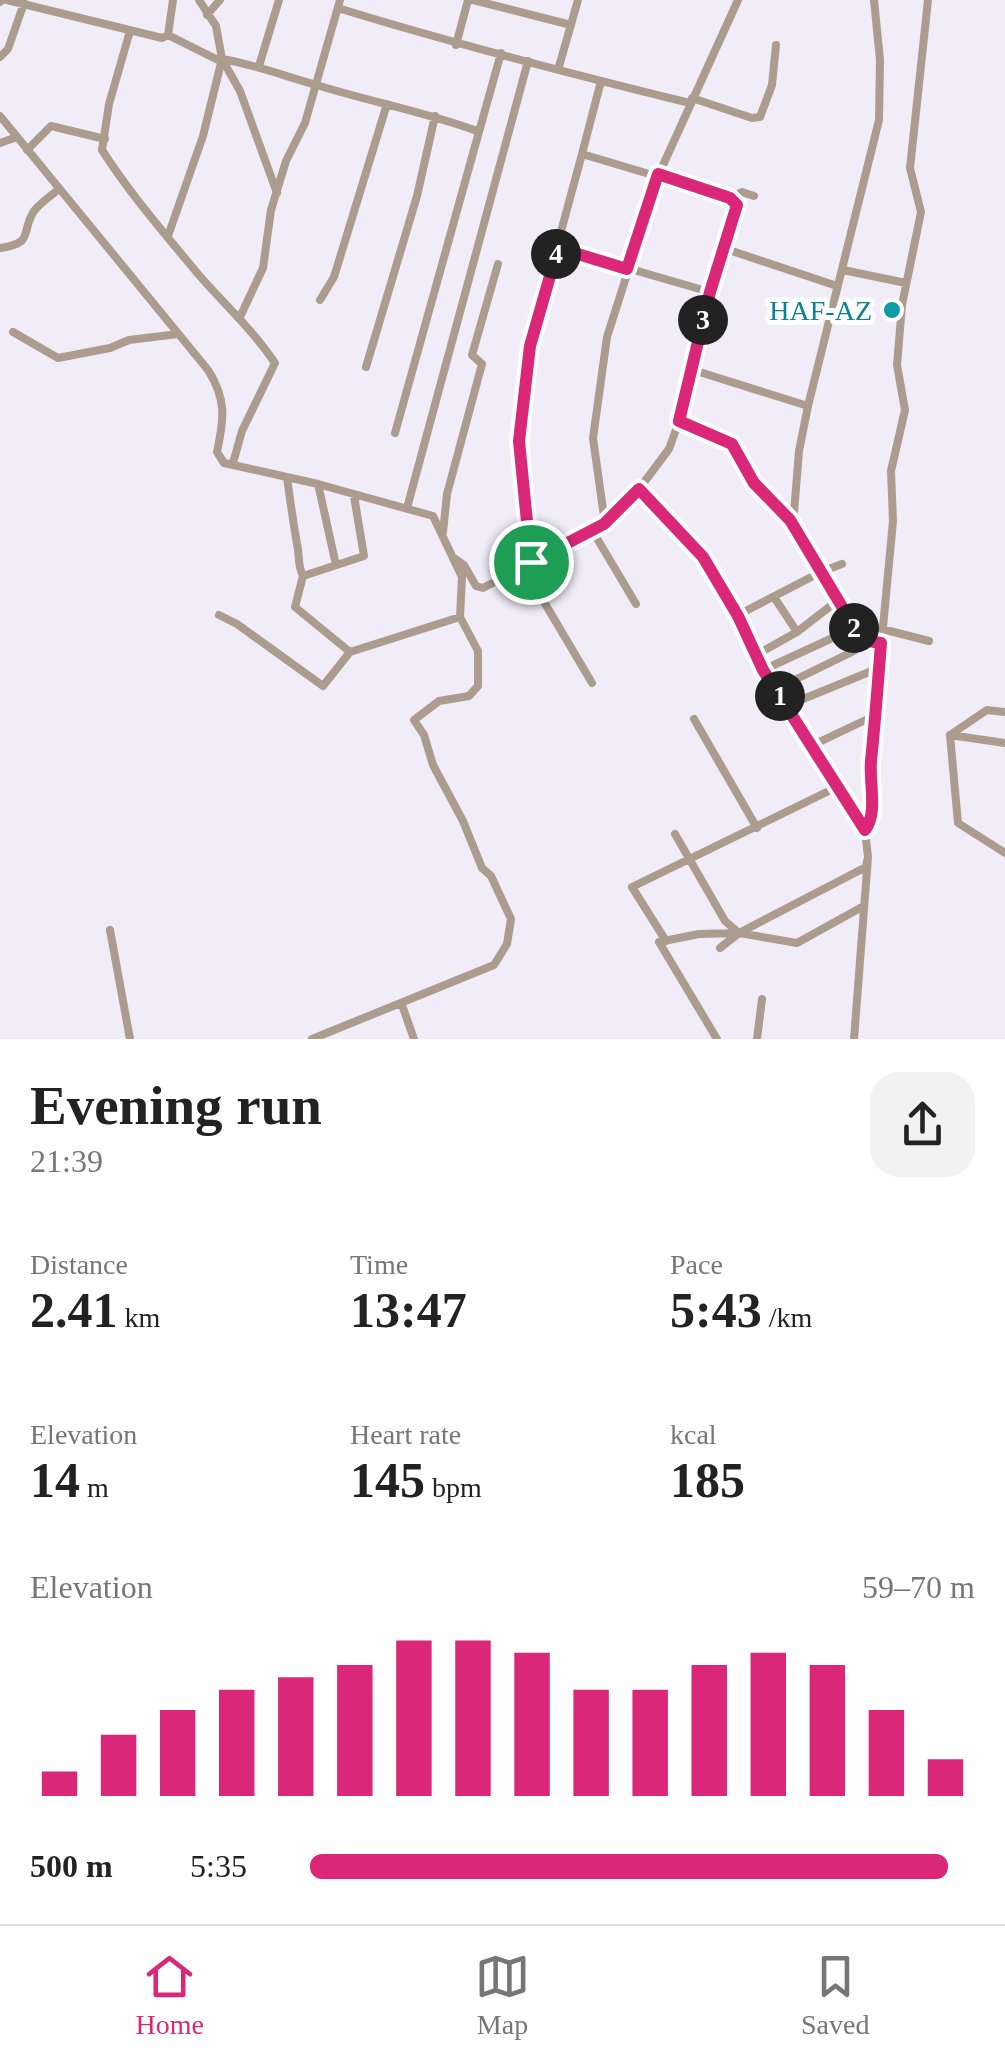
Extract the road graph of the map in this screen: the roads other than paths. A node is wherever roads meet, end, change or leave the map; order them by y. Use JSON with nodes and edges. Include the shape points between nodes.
{"nodes":[{"id":1,"x":173,"y":0,"type":"edge"},
{"id":2,"x":199,"y":0,"type":"edge"},
{"id":3,"x":220,"y":0,"type":"edge"},
{"id":4,"x":278,"y":0,"type":"edge"},
{"id":5,"x":471,"y":0,"type":"edge"},
{"id":6,"x":525,"y":0,"type":"edge"},
{"id":7,"x":578,"y":0,"type":"edge"},
{"id":8,"x":738,"y":0,"type":"edge"},
{"id":9,"x":874,"y":0,"type":"edge"},
{"id":10,"x":928,"y":0,"type":"edge"},
{"id":11,"x":3,"y":1,"type":"edge"},
{"id":12,"x":25,"y":2,"type":"edge"},
{"id":13,"x":339,"y":4,"type":"edge"},
{"id":14,"x":522,"y":14,"type":"junction"},
{"id":15,"x":208,"y":15,"type":"junction"},
{"id":16,"x":571,"y":25,"type":"junction"},
{"id":17,"x":130,"y":31,"type":"junction"},
{"id":18,"x":168,"y":35,"type":"junction"},
{"id":19,"x":456,"y":45,"type":"junction"},
{"id":20,"x":776,"y":45,"type":"dead end"},
{"id":21,"x":500,"y":53,"type":"junction"},
{"id":22,"x":0,"y":57,"type":"edge"},
{"id":23,"x":221,"y":60,"type":"junction"},
{"id":24,"x":528,"y":61,"type":"junction"},
{"id":25,"x":259,"y":66,"type":"junction"},
{"id":26,"x":558,"y":70,"type":"junction"},
{"id":27,"x":601,"y":81,"type":"junction"},
{"id":28,"x":316,"y":86,"type":"junction"},
{"id":29,"x":691,"y":100,"type":"junction"},
{"id":30,"x":386,"y":104,"type":"junction"},
{"id":31,"x":0,"y":116,"type":"edge"},
{"id":32,"x":434,"y":116,"type":"junction"},
{"id":33,"x":477,"y":131,"type":"junction"},
{"id":34,"x":17,"y":137,"type":"junction"},
{"id":35,"x":105,"y":139,"type":"junction"},
{"id":36,"x":0,"y":143,"type":"edge"},
{"id":37,"x":28,"y":150,"type":"junction"},
{"id":38,"x":582,"y":154,"type":"junction"},
{"id":39,"x":658,"y":174,"type":"junction"},
{"id":40,"x":59,"y":189,"type":"junction"},
{"id":41,"x":276,"y":193,"type":"junction"},
{"id":42,"x":754,"y":196,"type":"dead end"},
{"id":43,"x":730,"y":198,"type":"junction"},
{"id":44,"x":168,"y":236,"type":"junction"},
{"id":45,"x":0,"y":248,"type":"edge"},
{"id":46,"x":558,"y":248,"type":"junction"},
{"id":47,"x":726,"y":249,"type":"junction"},
{"id":48,"x":498,"y":264,"type":"dead end"},
{"id":49,"x":627,"y":269,"type":"junction"},
{"id":50,"x":844,"y":270,"type":"junction"},
{"id":51,"x":906,"y":284,"type":"junction"},
{"id":52,"x":836,"y":286,"type":"junction"},
{"id":53,"x":710,"y":292,"type":"junction"},
{"id":54,"x":320,"y":300,"type":"dead end"},
{"id":55,"x":240,"y":318,"type":"junction"},
{"id":56,"x":13,"y":332,"type":"dead end"},
{"id":57,"x":178,"y":334,"type":"junction"},
{"id":58,"x":366,"y":367,"type":"dead end"},
{"id":59,"x":690,"y":369,"type":"junction"},
{"id":60,"x":808,"y":406,"type":"junction"},
{"id":61,"x":679,"y":421,"type":"junction"},
{"id":62,"x":395,"y":432,"type":"dead end"},
{"id":63,"x":234,"y":463,"type":"junction"},
{"id":64,"x":288,"y":477,"type":"junction"},
{"id":65,"x":318,"y":484,"type":"junction"},
{"id":66,"x":639,"y":489,"type":"junction"},
{"id":67,"x":354,"y":496,"type":"junction"},
{"id":68,"x":407,"y":508,"type":"junction"},
{"id":69,"x":790,"y":520,"type":"junction"},
{"id":70,"x":604,"y":524,"type":"junction"},
{"id":71,"x":592,"y":530,"type":"junction"},
{"id":72,"x":443,"y":536,"type":"junction"},
{"id":73,"x":454,"y":558,"type":"junction"},
{"id":74,"x":531,"y":562,"type":"junction"},
{"id":75,"x":842,"y":564,"type":"dead end"},
{"id":76,"x":336,"y":565,"type":"junction"},
{"id":77,"x":821,"y":572,"type":"junction"},
{"id":78,"x":303,"y":576,"type":"junction"},
{"id":79,"x":774,"y":597,"type":"junction"},
{"id":80,"x":837,"y":601,"type":"junction"},
{"id":81,"x":636,"y":604,"type":"dead end"},
{"id":82,"x":219,"y":616,"type":"dead end"},
{"id":83,"x":460,"y":616,"type":"junction"},
{"id":84,"x":738,"y":616,"type":"junction"},
{"id":85,"x":854,"y":628,"type":"junction"},
{"id":86,"x":882,"y":629,"type":"junction"},
{"id":87,"x":796,"y":632,"type":"junction"},
{"id":88,"x":862,"y":640,"type":"junction"},
{"id":89,"x":929,"y":640,"type":"dead end"},
{"id":90,"x":881,"y":643,"type":"junction"},
{"id":91,"x":350,"y":652,"type":"junction"},
{"id":92,"x":756,"y":655,"type":"junction"},
{"id":93,"x":879,"y":668,"type":"junction"},
{"id":94,"x":763,"y":670,"type":"junction"},
{"id":95,"x":592,"y":683,"type":"dead end"},
{"id":96,"x":776,"y":689,"type":"junction"},
{"id":97,"x":786,"y":706,"type":"junction"},
{"id":98,"x":1005,"y":712,"type":"edge"},
{"id":99,"x":878,"y":713,"type":"junction"},
{"id":100,"x":694,"y":719,"type":"dead end"},
{"id":101,"x":950,"y":735,"type":"junction"},
{"id":102,"x":1005,"y":743,"type":"edge"},
{"id":103,"x":813,"y":745,"type":"junction"},
{"id":104,"x":837,"y":787,"type":"junction"},
{"id":105,"x":757,"y":828,"type":"junction"},
{"id":106,"x":865,"y":830,"type":"junction"},
{"id":107,"x":675,"y":834,"type":"dead end"},
{"id":108,"x":1005,"y":853,"type":"edge"},
{"id":109,"x":690,"y":857,"type":"junction"},
{"id":110,"x":868,"y":857,"type":"junction"},
{"id":111,"x":862,"y":906,"type":"junction"},
{"id":112,"x":110,"y":930,"type":"dead end"},
{"id":113,"x":739,"y":933,"type":"junction"},
{"id":114,"x":666,"y":941,"type":"junction"},
{"id":115,"x":720,"y":948,"type":"dead end"},
{"id":116,"x":762,"y":998,"type":"dead end"},
{"id":117,"x":402,"y":1004,"type":"junction"},
{"id":118,"x":130,"y":1039,"type":"edge"},
{"id":119,"x":312,"y":1039,"type":"edge"},
{"id":120,"x":414,"y":1039,"type":"edge"},
{"id":121,"x":717,"y":1039,"type":"edge"},
{"id":122,"x":756,"y":1039,"type":"edge"},
{"id":123,"x":854,"y":1039,"type":"edge"}],
"edges":[{"from":1,"to":18,"type":"street"},
{"from":2,"to":15,"type":"street"},
{"from":3,"to":15,"type":"street"},
{"from":4,"to":25,"type":"street"},
{"from":5,"to":14,"type":"street"},
{"from":5,"to":19,"type":"street"},
{"from":6,"to":14,"type":"street"},
{"from":7,"to":16,"type":"street"},
{"from":8,"to":29,"type":"street"},
{"from":9,"to":50,"type":"street","via":[[879,120]]},
{"from":10,"to":51,"type":"street","via":[[910,168],[921,212]]},
{"from":11,"to":12,"type":"street"},
{"from":12,"to":17,"type":"street"},
{"from":12,"to":22,"type":"street"},
{"from":13,"to":19,"type":"street"},
{"from":13,"to":28,"type":"street"},
{"from":14,"to":16,"type":"street"},
{"from":15,"to":23,"type":"street"},
{"from":16,"to":26,"type":"street"},
{"from":17,"to":18,"type":"street"},
{"from":17,"to":35,"type":"street"},
{"from":18,"to":23,"type":"street"},
{"from":19,"to":21,"type":"street"},
{"from":20,"to":29,"type":"street","via":[[760,117]]},
{"from":21,"to":24,"type":"street"},
{"from":21,"to":33,"type":"street"},
{"from":23,"to":25,"type":"street"},
{"from":23,"to":41,"type":"street","via":[[240,91]]},
{"from":23,"to":44,"type":"street"},
{"from":24,"to":26,"type":"street"},
{"from":24,"to":68,"type":"street"},
{"from":25,"to":28,"type":"street"},
{"from":26,"to":27,"type":"street"},
{"from":27,"to":29,"type":"street"},
{"from":27,"to":38,"type":"street"},
{"from":28,"to":30,"type":"street"},
{"from":28,"to":41,"type":"street"},
{"from":29,"to":39,"type":"street"},
{"from":30,"to":32,"type":"street"},
{"from":30,"to":54,"type":"street","via":[[354,220]]},
{"from":31,"to":34,"type":"street"},
{"from":32,"to":33,"type":"street"},
{"from":32,"to":58,"type":"street","via":[[418,196]]},
{"from":33,"to":62,"type":"street"},
{"from":34,"to":36,"type":"street"},
{"from":34,"to":37,"type":"street"},
{"from":35,"to":37,"type":"street","via":[[52,126]]},
{"from":35,"to":44,"type":"street","via":[[102,150],[118,176]]},
{"from":37,"to":40,"type":"street"},
{"from":38,"to":39,"type":"street"},
{"from":38,"to":46,"type":"street"},
{"from":39,"to":43,"type":"street"},
{"from":39,"to":49,"type":"street"},
{"from":40,"to":45,"type":"street","via":[[34,211],[20,244]]},
{"from":40,"to":57,"type":"street"},
{"from":41,"to":55,"type":"street","via":[[262,268]]},
{"from":42,"to":43,"type":"street"},
{"from":43,"to":47,"type":"street","via":[[737,205]]},
{"from":44,"to":55,"type":"street"},
{"from":46,"to":49,"type":"street"},
{"from":46,"to":74,"type":"street","via":[[530,346],[519,441]]},
{"from":47,"to":52,"type":"street"},
{"from":47,"to":53,"type":"street"},
{"from":48,"to":72,"type":"street","via":[[472,355],[482,364],[447,494]]},
{"from":49,"to":53,"type":"street"},
{"from":49,"to":70,"type":"street","via":[[607,337],[593,438]]},
{"from":50,"to":51,"type":"street"},
{"from":50,"to":52,"type":"street"},
{"from":51,"to":86,"type":"street","via":[[897,365],[905,410],[890,472],[893,521]]},
{"from":52,"to":60,"type":"street"},
{"from":53,"to":59,"type":"street"},
{"from":55,"to":63,"type":"street","via":[[275,362]]},
{"from":56,"to":57,"type":"street","via":[[58,358]]},
{"from":57,"to":63,"type":"street","via":[[221,390],[217,452],[224,463]]},
{"from":59,"to":60,"type":"street"},
{"from":59,"to":61,"type":"street"},
{"from":60,"to":69,"type":"street"},
{"from":61,"to":66,"type":"street","via":[[669,450]]},
{"from":61,"to":69,"type":"street","via":[[732,444],[754,483]]},
{"from":63,"to":64,"type":"street"},
{"from":64,"to":65,"type":"street"},
{"from":64,"to":78,"type":"street"},
{"from":65,"to":67,"type":"street"},
{"from":65,"to":76,"type":"street"},
{"from":66,"to":70,"type":"street"},
{"from":66,"to":84,"type":"street","via":[[703,557]]},
{"from":67,"to":68,"type":"street"},
{"from":67,"to":76,"type":"street","via":[[364,556]]},
{"from":68,"to":72,"type":"street","via":[[433,516]]},
{"from":69,"to":77,"type":"street"},
{"from":70,"to":71,"type":"street"},
{"from":71,"to":74,"type":"street"},
{"from":71,"to":81,"type":"street"},
{"from":72,"to":73,"type":"street"},
{"from":73,"to":74,"type":"street","via":[[480,588]]},
{"from":73,"to":83,"type":"street","via":[[463,586]]},
{"from":74,"to":95,"type":"street","via":[[537,590]]},
{"from":75,"to":77,"type":"street"},
{"from":76,"to":78,"type":"street"},
{"from":77,"to":79,"type":"street"},
{"from":77,"to":80,"type":"street"},
{"from":78,"to":91,"type":"street","via":[[296,606]]},
{"from":79,"to":84,"type":"street"},
{"from":79,"to":87,"type":"street"},
{"from":80,"to":85,"type":"street"},
{"from":80,"to":87,"type":"street"},
{"from":82,"to":91,"type":"street","via":[[322,686]]},
{"from":83,"to":91,"type":"street"},
{"from":83,"to":117,"type":"street","via":[[478,652],[478,686],[469,696],[444,696],[414,720],[511,919],[507,944],[494,964]]},
{"from":84,"to":92,"type":"street"},
{"from":85,"to":86,"type":"street"},
{"from":85,"to":88,"type":"street"},
{"from":85,"to":94,"type":"street"},
{"from":86,"to":89,"type":"street"},
{"from":86,"to":90,"type":"street"},
{"from":87,"to":92,"type":"street"},
{"from":88,"to":90,"type":"street"},
{"from":88,"to":96,"type":"street","via":[[854,651]]},
{"from":90,"to":93,"type":"street"},
{"from":92,"to":94,"type":"street"},
{"from":93,"to":97,"type":"street"},
{"from":93,"to":99,"type":"street"},
{"from":94,"to":96,"type":"street"},
{"from":96,"to":97,"type":"street"},
{"from":97,"to":103,"type":"street"},
{"from":98,"to":101,"type":"street","via":[[987,710]]},
{"from":99,"to":103,"type":"street"},
{"from":99,"to":106,"type":"street"},
{"from":100,"to":105,"type":"street"},
{"from":101,"to":102,"type":"street"},
{"from":101,"to":108,"type":"street","via":[[958,823]]},
{"from":103,"to":104,"type":"street"},
{"from":104,"to":105,"type":"street"},
{"from":104,"to":106,"type":"street"},
{"from":105,"to":109,"type":"street"},
{"from":106,"to":110,"type":"street"},
{"from":107,"to":109,"type":"street"},
{"from":109,"to":113,"type":"street","via":[[725,921]]},
{"from":109,"to":114,"type":"street","via":[[632,887]]},
{"from":110,"to":111,"type":"street"},
{"from":110,"to":113,"type":"street","via":[[866,866]]},
{"from":111,"to":113,"type":"street","via":[[798,943]]},
{"from":111,"to":123,"type":"street"},
{"from":112,"to":118,"type":"street"},
{"from":113,"to":114,"type":"street"},
{"from":113,"to":115,"type":"street"},
{"from":114,"to":121,"type":"street","via":[[659,942]]},
{"from":116,"to":122,"type":"street"},
{"from":117,"to":119,"type":"street"},
{"from":117,"to":120,"type":"street"}]}
